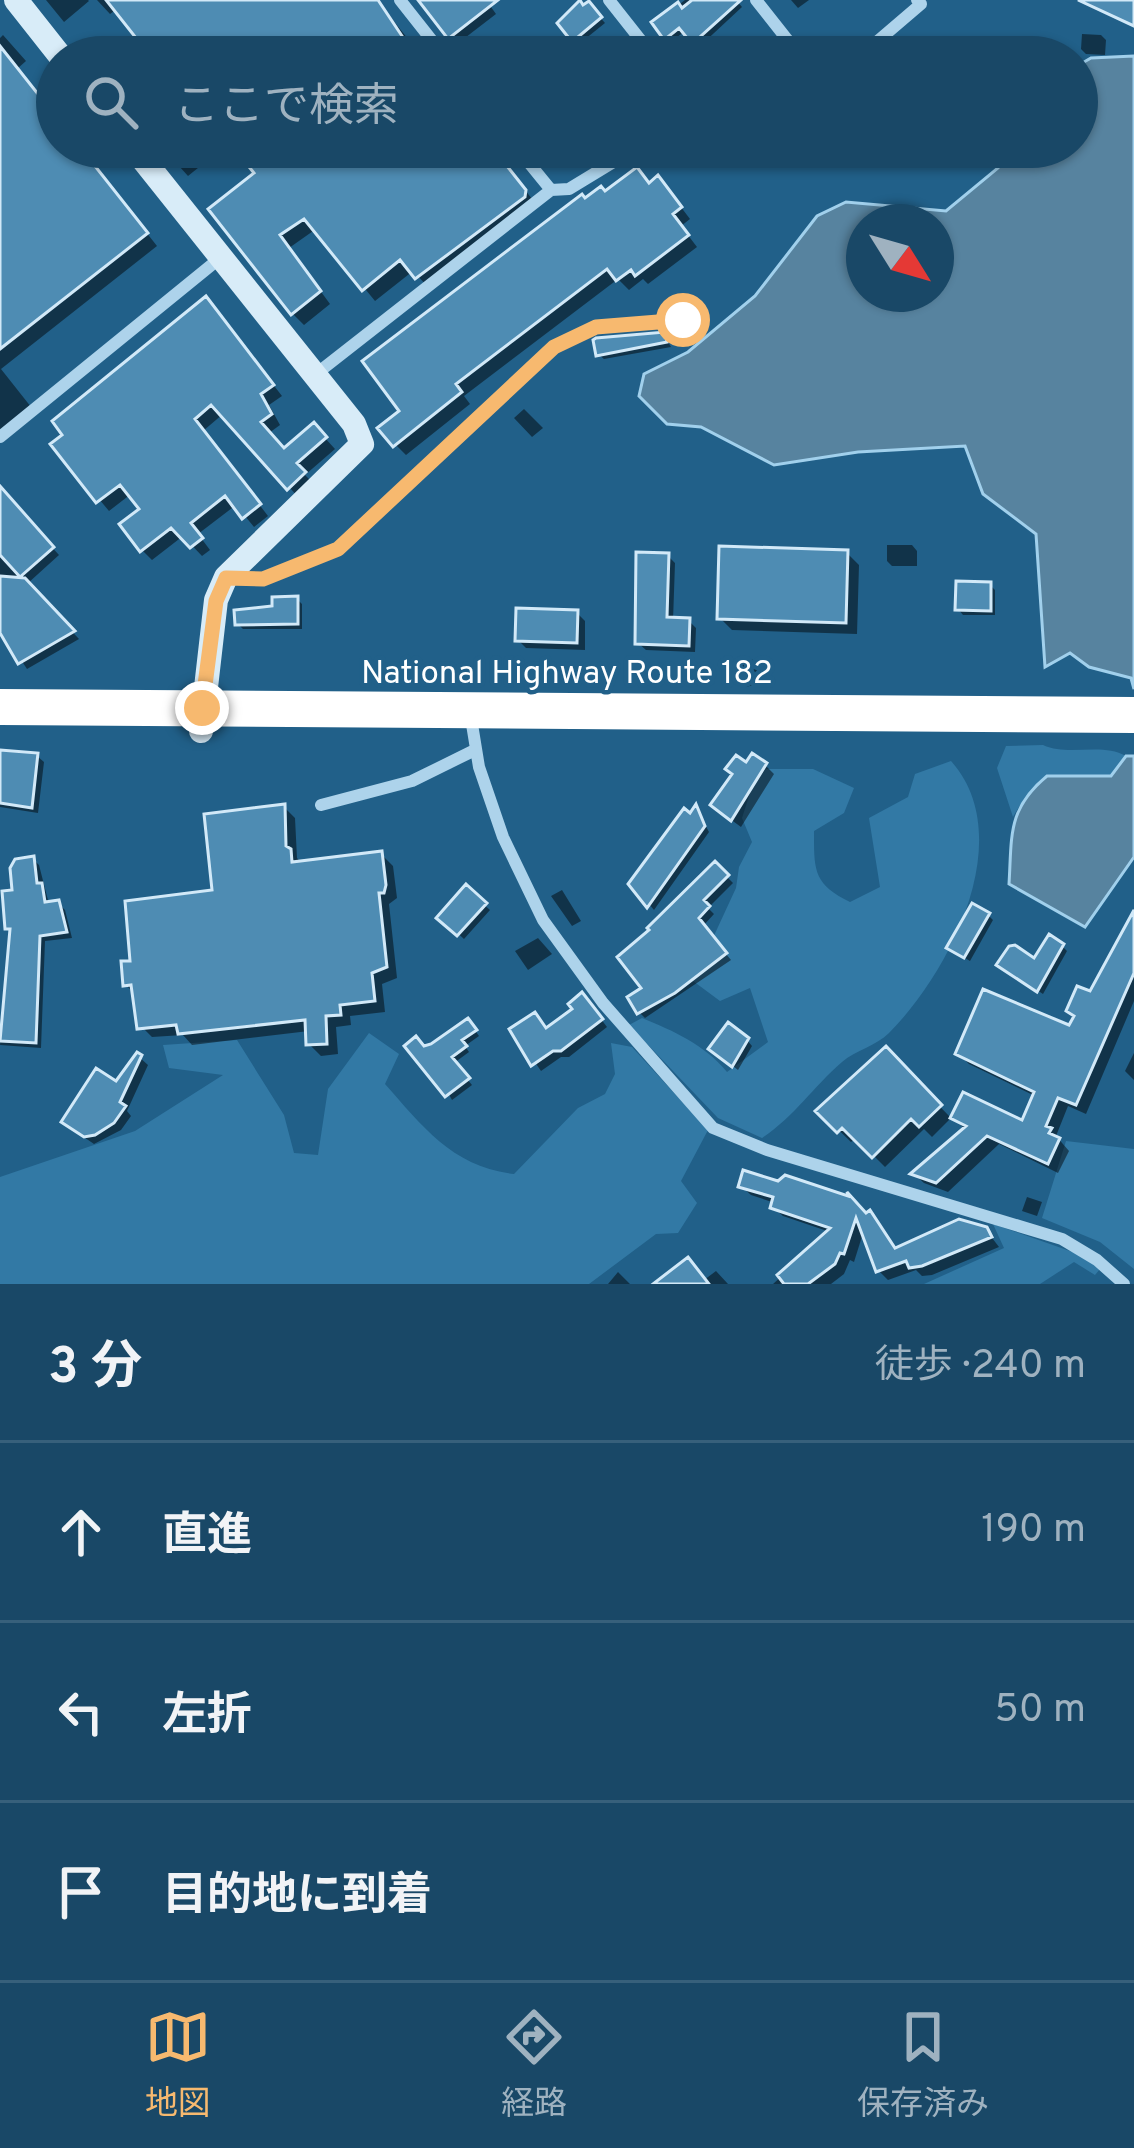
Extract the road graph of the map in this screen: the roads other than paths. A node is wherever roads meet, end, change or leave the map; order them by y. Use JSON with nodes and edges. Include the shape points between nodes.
{"nodes":[{"id":1,"x":16,"y":0,"type":"edge"},
{"id":2,"x":400,"y":0,"type":"edge"},
{"id":3,"x":609,"y":0,"type":"edge"},
{"id":4,"x":756,"y":0,"type":"edge"},
{"id":5,"x":917,"y":0,"type":"edge"},
{"id":6,"x":44,"y":36,"type":"edge"},
{"id":7,"x":428,"y":36,"type":"edge"},
{"id":8,"x":637,"y":36,"type":"edge"},
{"id":9,"x":784,"y":36,"type":"edge"},
{"id":10,"x":884,"y":36,"type":"edge"},
{"id":11,"x":149,"y":168,"type":"edge"},
{"id":12,"x":533,"y":168,"type":"edge"},
{"id":13,"x":604,"y":168,"type":"edge"},
{"id":14,"x":550,"y":190,"type":"junction"},
{"id":15,"x":220,"y":258,"type":"junction"},
{"id":16,"x":683,"y":320,"type":"dead end"},
{"id":17,"x":315,"y":375,"type":"junction"},
{"id":18,"x":0,"y":437,"type":"edge"},
{"id":19,"x":226,"y":578,"type":"junction"},
{"id":20,"x":0,"y":707,"type":"edge"},
{"id":21,"x":1134,"y":715,"type":"edge"},
{"id":22,"x":201,"y":719,"type":"junction"},
{"id":23,"x":0,"y":729,"type":"edge"},
{"id":24,"x":472,"y":730,"type":"junction"},
{"id":25,"x":1134,"y":735,"type":"edge"},
{"id":26,"x":321,"y":806,"type":"dead end"},
{"id":27,"x":1124,"y":1284,"type":"edge"}],
"edges":[{"from":1,"to":6,"type":"street"},
{"from":2,"to":7,"type":"street"},
{"from":3,"to":8,"type":"street"},
{"from":4,"to":9,"type":"street"},
{"from":5,"to":10,"type":"street"},
{"from":11,"to":15,"type":"street"},
{"from":12,"to":14,"type":"street"},
{"from":13,"to":14,"type":"street","via":[[569,189]]},
{"from":14,"to":17,"type":"street"},
{"from":15,"to":17,"type":"street"},
{"from":15,"to":18,"type":"street"},
{"from":16,"to":19,"type":"street","via":[[596,327],[554,347],[338,549],[263,579]]},
{"from":17,"to":19,"type":"street","via":[[362,443]]},
{"from":19,"to":22,"type":"street"},
{"from":20,"to":22,"type":"highway","name":"National Highway Route 182"},
{"from":21,"to":24,"type":"highway","name":"National Highway Route 182"},
{"from":22,"to":23,"type":"highway","name":"National Highway Route 182"},
{"from":22,"to":24,"type":"highway","name":"National Highway Route 182"},
{"from":24,"to":25,"type":"highway","name":"National Highway Route 182"},
{"from":24,"to":26,"type":"street","via":[[412,781]]},
{"from":24,"to":27,"type":"street","via":[[503,837],[543,920],[713,1128],[1062,1239]]}]}
